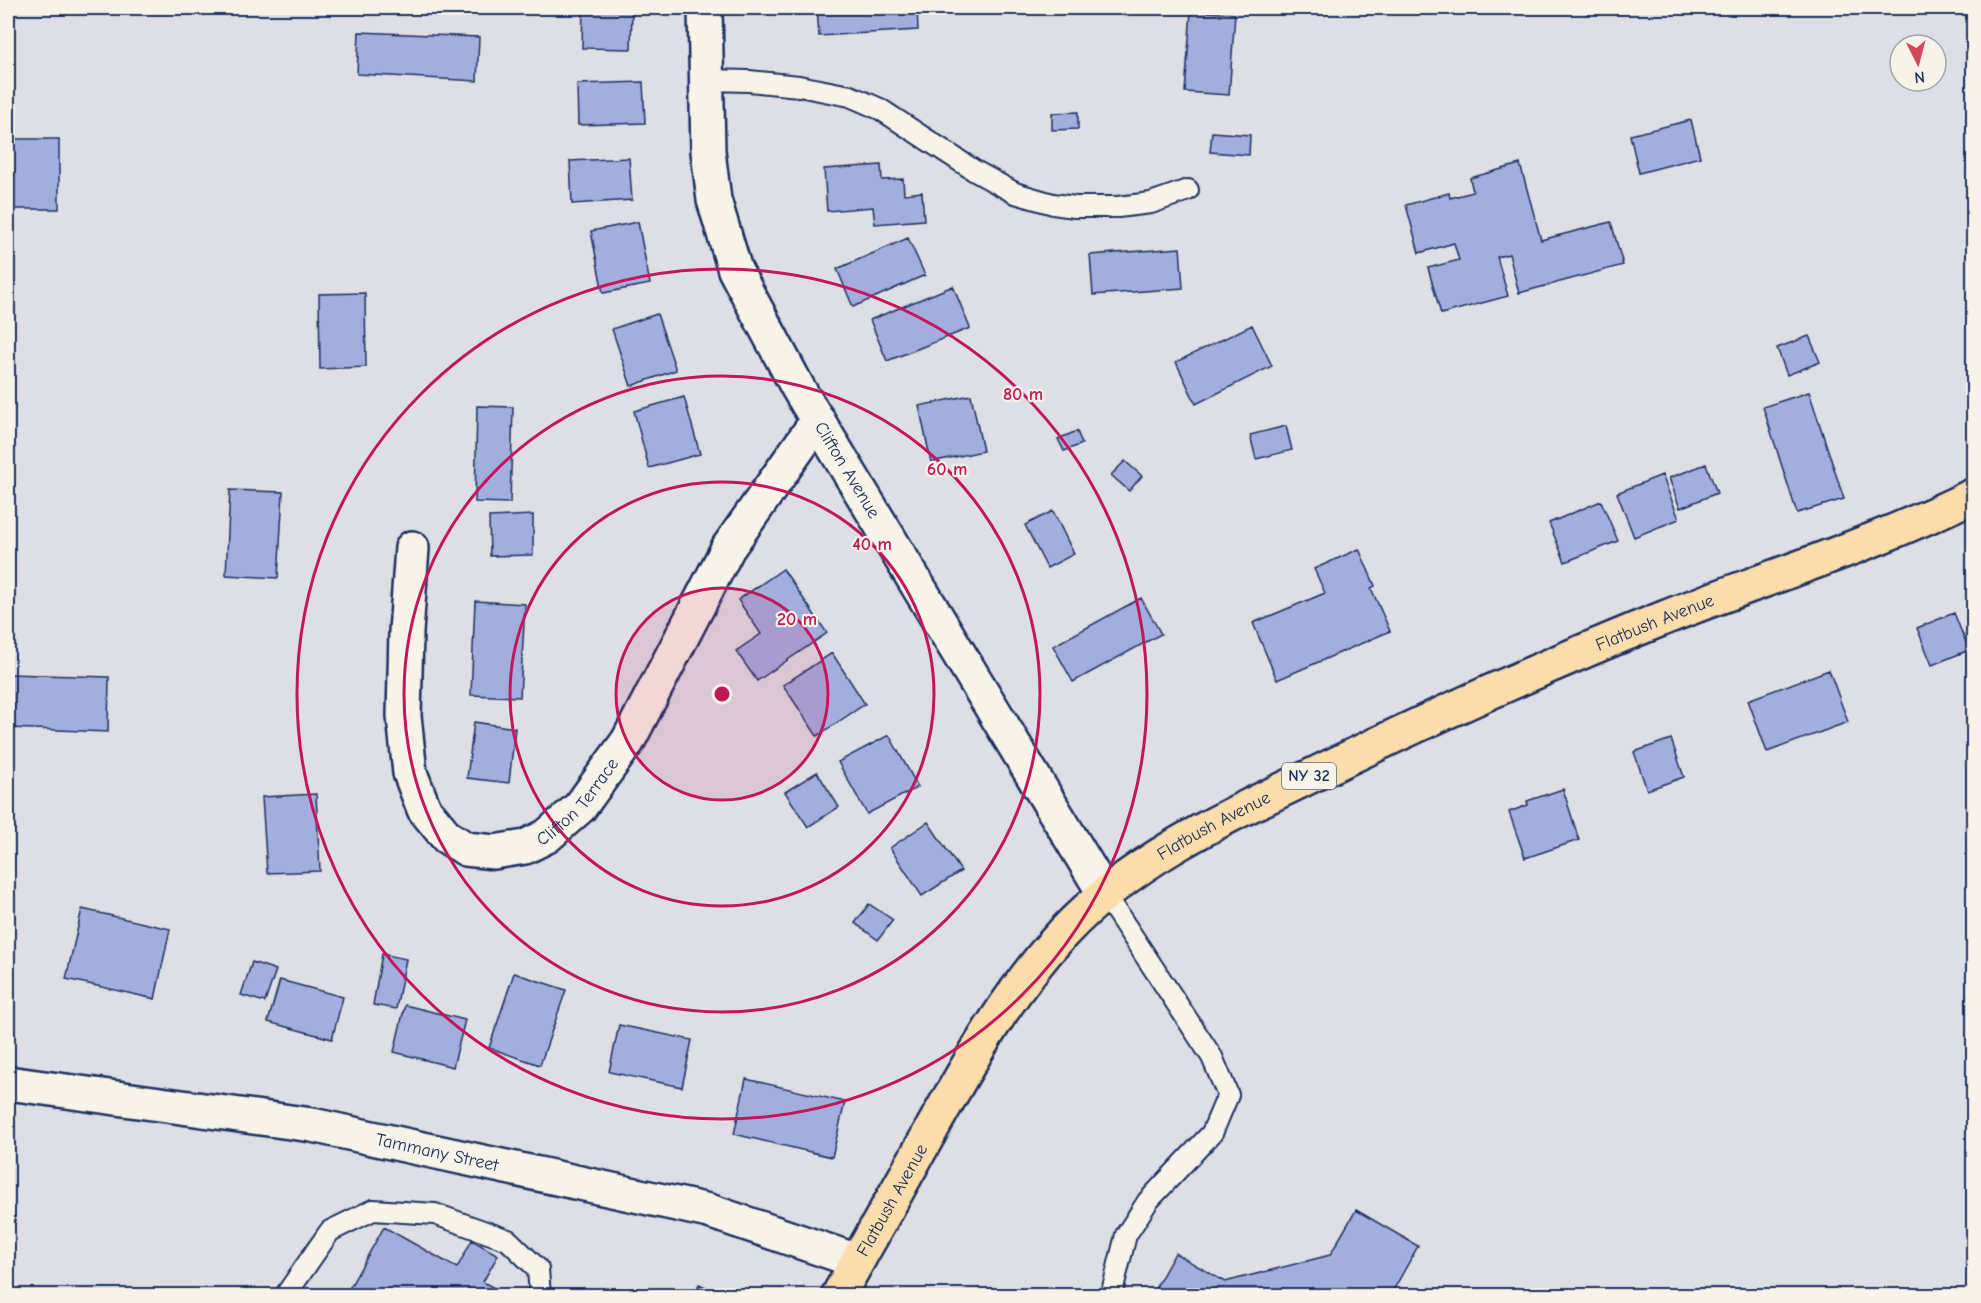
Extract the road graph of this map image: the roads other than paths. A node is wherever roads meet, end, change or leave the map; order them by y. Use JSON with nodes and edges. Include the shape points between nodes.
{"nodes":[{"id":1,"x":705,"y":8,"type":"edge"},
{"id":2,"x":706,"y":80,"type":"junction"},
{"id":3,"x":1188,"y":190,"type":"dead end"},
{"id":4,"x":818,"y":420,"type":"junction"},
{"id":5,"x":1974,"y":495,"type":"edge"},
{"id":6,"x":412,"y":548,"type":"dead end"},
{"id":7,"x":1104,"y":893,"type":"junction"},
{"id":8,"x":8,"y":1083,"type":"edge"},
{"id":9,"x":857,"y":1261,"type":"junction"},
{"id":10,"x":285,"y":1296,"type":"edge"},
{"id":11,"x":540,"y":1296,"type":"edge"},
{"id":12,"x":837,"y":1296,"type":"edge"},
{"id":13,"x":1112,"y":1296,"type":"edge"}],
"edges":[{"from":1,"to":2,"type":"street","name":"Clifton Avenue"},
{"from":2,"to":3,"type":"lane","via":[[779,84],[850,96],[880,110],[975,171],[1015,192],[1053,204],[1118,207],[1150,203]]},
{"from":2,"to":4,"type":"street","name":"Clifton Avenue","via":[[714,201],[735,270]]},
{"from":4,"to":6,"type":"street","name":"Clifton Terrace","via":[[728,548],[628,741],[580,807],[547,836],[525,848],[494,852],[466,849],[447,837],[424,809],[410,773],[404,716]]},
{"from":4,"to":7,"type":"street","name":"Clifton Avenue"},
{"from":5,"to":7,"type":"main road","name":"Flatbush Avenue","number":"NY 32","via":[[1911,524],[1662,619],[1368,748],[1201,830]]},
{"from":7,"to":9,"type":"main road","name":"Flatbush Avenue","number":"NY 32","via":[[1025,977],[994,1022]]},
{"from":7,"to":13,"type":"lane","via":[[1212,1057],[1228,1095],[1212,1133],[1148,1201],[1126,1235]]},
{"from":8,"to":9,"type":"street","name":"Tammany Street","via":[[312,1125],[709,1211]]},
{"from":9,"to":12,"type":"main road","name":"Flatbush Avenue","number":"NY 32"},
{"from":10,"to":11,"type":"lane","via":[[330,1231],[372,1210],[435,1214],[508,1240],[538,1269]]}]}
